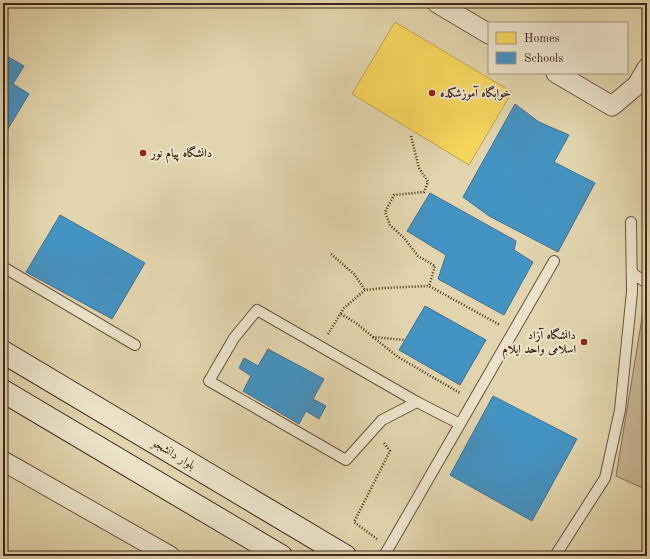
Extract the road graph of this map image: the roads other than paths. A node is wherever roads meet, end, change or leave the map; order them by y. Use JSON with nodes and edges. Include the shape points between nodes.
{"nodes":[{"id":1,"x":437,"y":3,"type":"edge"},
{"id":2,"x":488,"y":33,"type":"edge"},
{"id":3,"x":647,"y":68,"type":"edge"},
{"id":4,"x":558,"y":74,"type":"edge"},
{"id":5,"x":642,"y":88,"type":"edge"},
{"id":6,"x":631,"y":222,"type":"dead end"},
{"id":7,"x":554,"y":261,"type":"dead end"},
{"id":8,"x":3,"y":267,"type":"edge"},
{"id":9,"x":632,"y":273,"type":"junction"},
{"id":10,"x":647,"y":283,"type":"edge"},
{"id":11,"x":135,"y":345,"type":"dead end"},
{"id":12,"x":3,"y":352,"type":"edge"},
{"id":13,"x":3,"y":390,"type":"edge"},
{"id":14,"x":417,"y":402,"type":"junction"},
{"id":15,"x":460,"y":424,"type":"junction"},
{"id":16,"x":3,"y":461,"type":"edge"},
{"id":17,"x":386,"y":552,"type":"edge"},
{"id":18,"x":170,"y":556,"type":"edge"},
{"id":19,"x":281,"y":556,"type":"edge"},
{"id":20,"x":345,"y":556,"type":"edge"},
{"id":21,"x":555,"y":556,"type":"edge"}],
"edges":[{"from":1,"to":2,"type":"street"},
{"from":3,"to":5,"type":"street"},
{"from":4,"to":5,"type":"street","via":[[612,106]]},
{"from":6,"to":9,"type":"lane"},
{"from":7,"to":15,"type":"lane"},
{"from":8,"to":11,"type":"lane"},
{"from":9,"to":10,"type":"lane"},
{"from":9,"to":21,"type":"lane","via":[[620,410],[605,478]]},
{"from":12,"to":20,"type":"main road","name":"بلوار دانشجو"},
{"from":13,"to":19,"type":"main road"},
{"from":14,"to":14,"type":"lane","via":[[382,420],[346,460],[209,381],[234,338],[257,310]]},
{"from":14,"to":15,"type":"lane"},
{"from":15,"to":17,"type":"lane"},
{"from":16,"to":18,"type":"street"}]}
